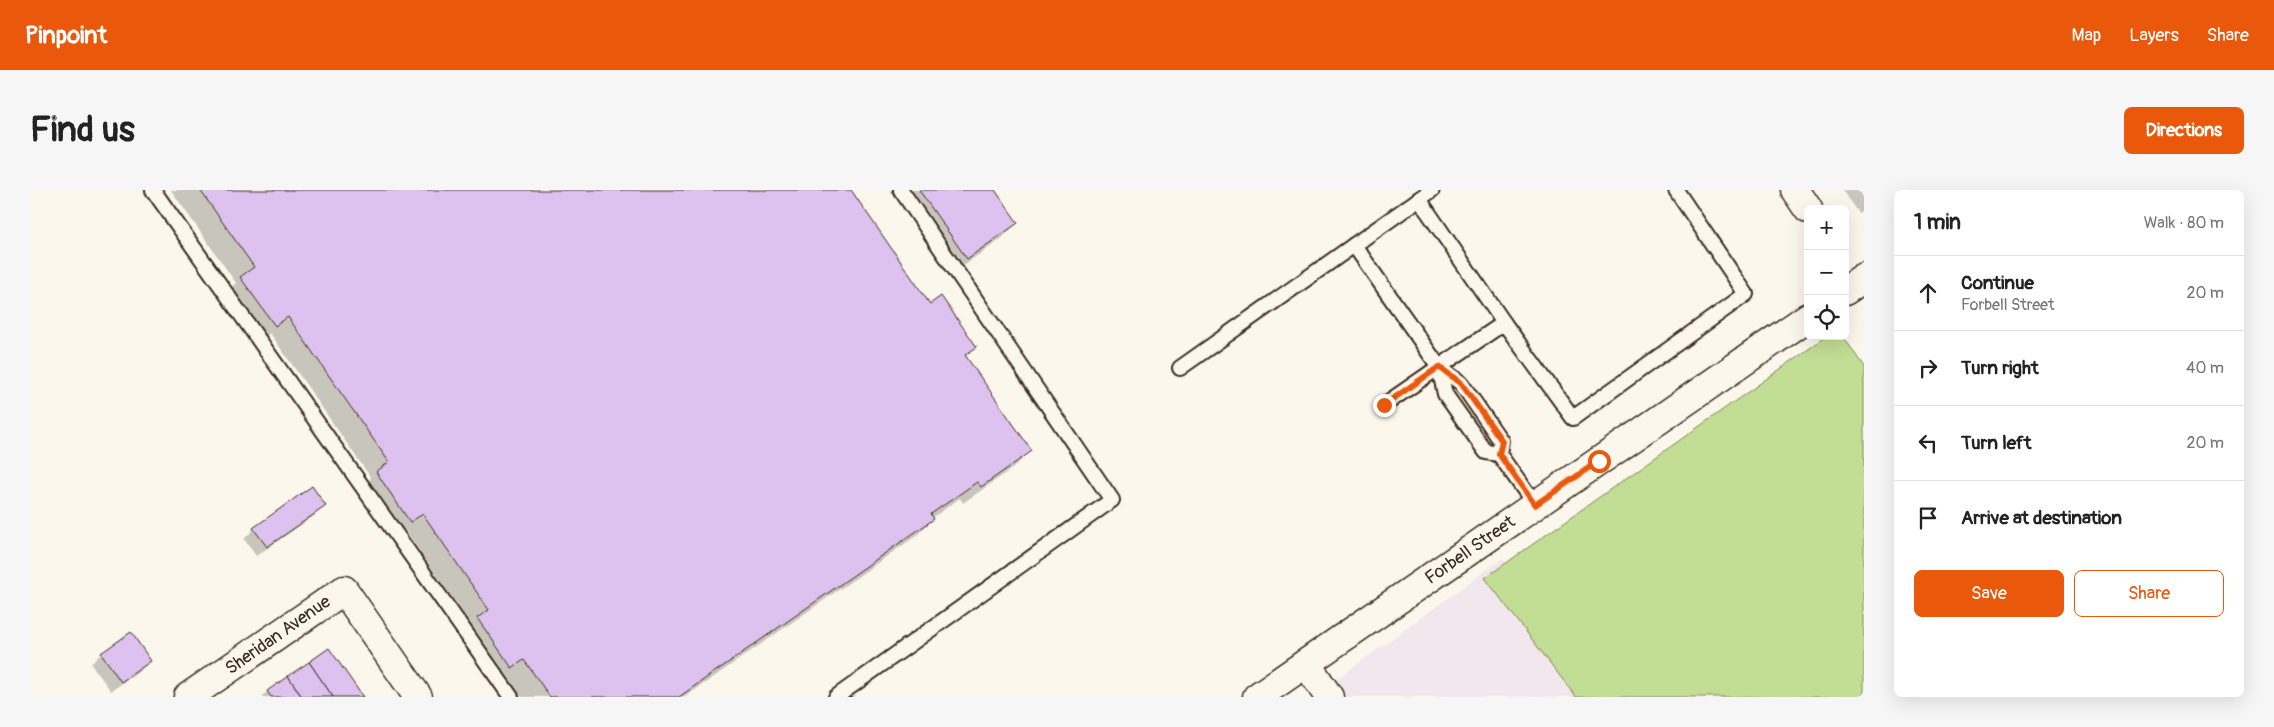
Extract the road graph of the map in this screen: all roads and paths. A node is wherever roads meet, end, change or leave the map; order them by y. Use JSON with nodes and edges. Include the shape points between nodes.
{"nodes":[{"id":1,"x":152,"y":190,"type":"edge"},
{"id":2,"x":901,"y":190,"type":"edge"},
{"id":3,"x":1432,"y":190,"type":"edge"},
{"id":4,"x":1676,"y":190,"type":"edge"},
{"id":5,"x":1795,"y":190,"type":"edge"},
{"id":6,"x":1419,"y":199,"type":"junction"},
{"id":7,"x":1805,"y":205,"type":"edge"},
{"id":8,"x":1354,"y":245,"type":"junction"},
{"id":9,"x":1804,"y":320,"type":"edge"},
{"id":10,"x":1504,"y":322,"type":"junction"},
{"id":11,"x":1439,"y":367,"type":"junction"},
{"id":12,"x":1180,"y":368,"type":"dead end"},
{"id":13,"x":1384,"y":405,"type":"dead end"},
{"id":14,"x":1499,"y":454,"type":"junction"},
{"id":15,"x":1535,"y":505,"type":"junction"},
{"id":16,"x":1306,"y":663,"type":"junction"},
{"id":17,"x":188,"y":697,"type":"edge"},
{"id":18,"x":418,"y":697,"type":"edge"},
{"id":19,"x":511,"y":697,"type":"edge"},
{"id":20,"x":836,"y":697,"type":"edge"},
{"id":21,"x":1257,"y":697,"type":"edge"},
{"id":22,"x":1329,"y":697,"type":"edge"}],
"edges":[{"from":1,"to":19,"type":"lane"},
{"from":2,"to":20,"type":"lane","via":[[1112,500]]},
{"from":3,"to":6,"type":"lane"},
{"from":4,"to":10,"type":"lane","via":[[1746,294],[1573,418]]},
{"from":5,"to":7,"type":"street"},
{"from":6,"to":8,"type":"lane"},
{"from":6,"to":10,"type":"lane"},
{"from":8,"to":11,"type":"lane"},
{"from":8,"to":12,"type":"lane"},
{"from":9,"to":15,"type":"street","name":"Forbell Street"},
{"from":10,"to":11,"type":"lane"},
{"from":11,"to":13,"type":"lane"},
{"from":11,"to":14,"type":"lane","via":[[1446,394],[1486,452]]},
{"from":11,"to":14,"type":"lane","via":[[1461,383],[1502,441]]},
{"from":14,"to":15,"type":"lane"},
{"from":15,"to":16,"type":"street","name":"Forbell Street"},
{"from":16,"to":21,"type":"street","name":"Forbell Street"},
{"from":16,"to":22,"type":"street"},
{"from":17,"to":18,"type":"street","name":"Sheridan Avenue","via":[[344,590]]}]}
